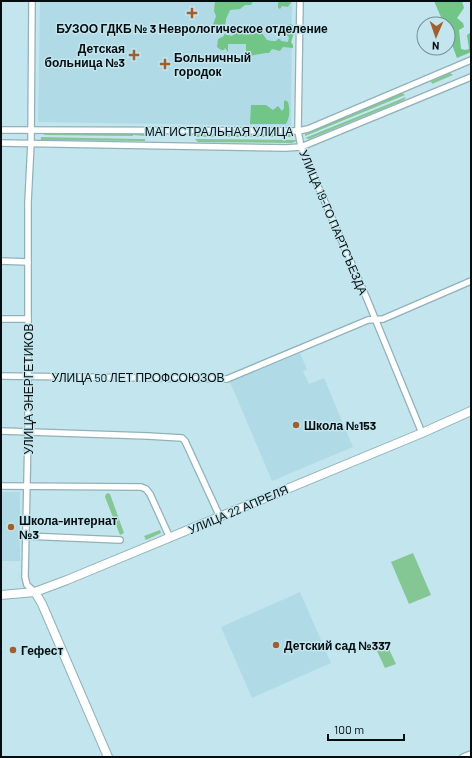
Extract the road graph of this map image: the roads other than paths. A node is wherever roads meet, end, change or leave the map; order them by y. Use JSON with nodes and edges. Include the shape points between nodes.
{"nodes":[{"id":1,"x":32,"y":1,"type":"edge"},
{"id":2,"x":300,"y":1,"type":"edge"},
{"id":3,"x":471,"y":60,"type":"edge"},
{"id":4,"x":471,"y":77,"type":"edge"},
{"id":5,"x":1,"y":130,"type":"edge"},
{"id":6,"x":31,"y":130,"type":"junction"},
{"id":7,"x":298,"y":131,"type":"junction"},
{"id":8,"x":1,"y":143,"type":"edge"},
{"id":9,"x":31,"y":144,"type":"junction"},
{"id":10,"x":301,"y":147,"type":"junction"},
{"id":11,"x":1,"y":261,"type":"edge"},
{"id":12,"x":28,"y":262,"type":"junction"},
{"id":13,"x":471,"y":281,"type":"edge"},
{"id":14,"x":1,"y":319,"type":"edge"},
{"id":15,"x":28,"y":319,"type":"junction"},
{"id":16,"x":376,"y":320,"type":"junction"},
{"id":17,"x":1,"y":376,"type":"edge"},
{"id":18,"x":28,"y":377,"type":"junction"},
{"id":19,"x":471,"y":410,"type":"edge"},
{"id":20,"x":1,"y":432,"type":"edge"},
{"id":21,"x":28,"y":433,"type":"junction"},
{"id":22,"x":422,"y":433,"type":"junction"},
{"id":23,"x":1,"y":486,"type":"edge"},
{"id":24,"x":26,"y":486,"type":"junction"},
{"id":25,"x":220,"y":517,"type":"junction"},
{"id":26,"x":26,"y":536,"type":"junction"},
{"id":27,"x":170,"y":538,"type":"junction"},
{"id":28,"x":120,"y":540,"type":"dead end"},
{"id":29,"x":35,"y":592,"type":"junction"},
{"id":30,"x":1,"y":595,"type":"edge"},
{"id":31,"x":471,"y":754,"type":"edge"},
{"id":32,"x":108,"y":757,"type":"edge"},
{"id":33,"x":463,"y":757,"type":"edge"}],
"edges":[{"from":1,"to":6,"type":"street","name":"УЛИЦА ЭНЕРГЕТИКОВ"},
{"from":2,"to":7,"type":"street","name":"УЛИЦА 19-ГО ПАРТСЪЕЗДА"},
{"from":3,"to":7,"type":"street","name":"МАГИСТРАЛЬНАЯ УЛИЦА"},
{"from":4,"to":10,"type":"street","name":"МАГИСТРАЛЬНАЯ УЛИЦА"},
{"from":5,"to":6,"type":"street","name":"МАГИСТРАЛЬНАЯ УЛИЦА"},
{"from":6,"to":7,"type":"street","name":"МАГИСТРАЛЬНАЯ УЛИЦА"},
{"from":6,"to":9,"type":"street","name":"УЛИЦА ЭНЕРГЕТИКОВ"},
{"from":7,"to":10,"type":"street","name":"УЛИЦА 19-ГО ПАРТСЪЕЗДА"},
{"from":8,"to":9,"type":"street","name":"МАГИСТРАЛЬНАЯ УЛИЦА"},
{"from":9,"to":10,"type":"street","name":"МАГИСТРАЛЬНАЯ УЛИЦА"},
{"from":9,"to":12,"type":"street","name":"УЛИЦА ЭНЕРГЕТИКОВ"},
{"from":10,"to":16,"type":"street","name":"УЛИЦА 19-ГО ПАРТСЪЕЗДА"},
{"from":11,"to":12,"type":"street"},
{"from":12,"to":15,"type":"street","name":"УЛИЦА ЭНЕРГЕТИКОВ"},
{"from":13,"to":16,"type":"street","name":"УЛИЦА 50 ЛЕТ ПРОФСОЮЗОВ"},
{"from":14,"to":15,"type":"street"},
{"from":15,"to":18,"type":"street","name":"УЛИЦА ЭНЕРГЕТИКОВ"},
{"from":16,"to":18,"type":"street","name":"УЛИЦА 50 ЛЕТ ПРОФСОЮЗОВ","via":[[368,320],[227,379]]},
{"from":16,"to":22,"type":"street","name":"УЛИЦА 19-ГО ПАРТСЪЕЗДА"},
{"from":17,"to":18,"type":"street","name":"УЛИЦА 50 ЛЕТ ПРОФСОЮЗОВ"},
{"from":18,"to":21,"type":"street","name":"УЛИЦА ЭНЕРГЕТИКОВ"},
{"from":19,"to":22,"type":"main road","name":"УЛИЦА 22 АПРЕЛЯ"},
{"from":20,"to":21,"type":"street"},
{"from":21,"to":24,"type":"street","name":"УЛИЦА ЭНЕРГЕТИКОВ"},
{"from":21,"to":25,"type":"street","via":[[182,438]]},
{"from":22,"to":25,"type":"main road","name":"УЛИЦА 22 АПРЕЛЯ"},
{"from":23,"to":24,"type":"street"},
{"from":24,"to":26,"type":"street","name":"УЛИЦА ЭНЕРГЕТИКОВ"},
{"from":24,"to":27,"type":"street","via":[[141,488],[150,494]]},
{"from":25,"to":27,"type":"main road","name":"УЛИЦА 22 АПРЕЛЯ"},
{"from":26,"to":28,"type":"street"},
{"from":26,"to":29,"type":"street","name":"УЛИЦА ЭНЕРГЕТИКОВ","via":[[25,578]]},
{"from":27,"to":29,"type":"main road","name":"УЛИЦА 22 АПРЕЛЯ"},
{"from":29,"to":30,"type":"main road","name":"УЛИЦА 22 АПРЕЛЯ"},
{"from":29,"to":32,"type":"main road","name":"УЛИЦА ЭНЕРГЕТИКОВ"},
{"from":31,"to":33,"type":"street"}]}
